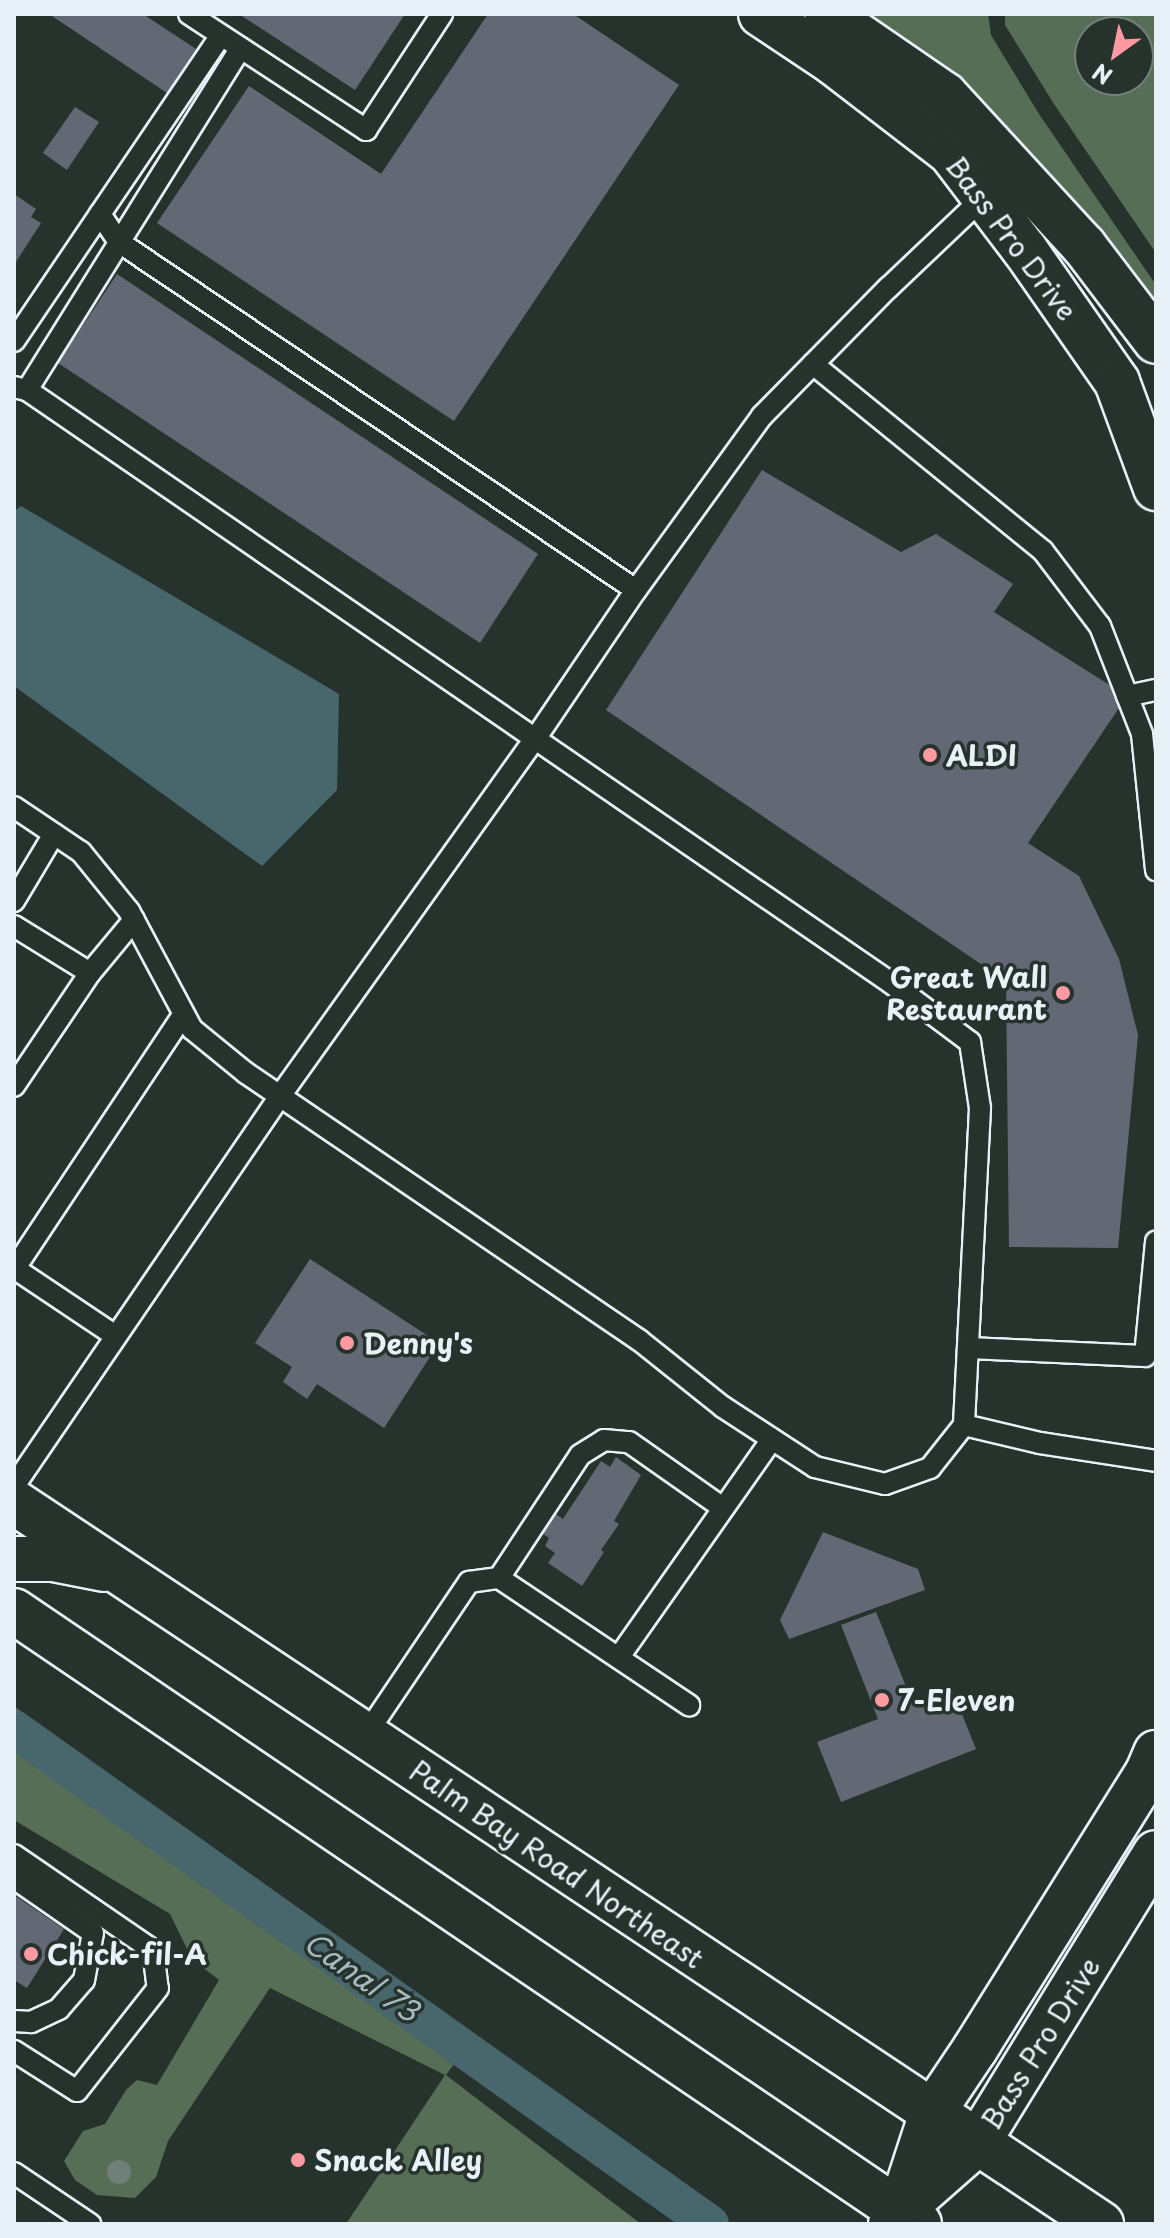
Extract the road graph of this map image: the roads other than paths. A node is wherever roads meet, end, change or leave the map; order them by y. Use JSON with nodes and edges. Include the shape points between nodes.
{"nodes":[{"id":1,"x":189,"y":14,"type":"edge"},
{"id":2,"x":442,"y":14,"type":"edge"},
{"id":3,"x":761,"y":14,"type":"edge"},
{"id":4,"x":827,"y":14,"type":"edge"},
{"id":5,"x":221,"y":35,"type":"junction"},
{"id":6,"x":241,"y":48,"type":"junction"},
{"id":7,"x":997,"y":182,"type":"junction"},
{"id":8,"x":100,"y":214,"type":"junction"},
{"id":9,"x":119,"y":242,"type":"junction"},
{"id":10,"x":14,"y":341,"type":"edge"},
{"id":11,"x":1156,"y":341,"type":"edge"},
{"id":12,"x":813,"y":364,"type":"junction"},
{"id":13,"x":21,"y":389,"type":"edge"},
{"id":14,"x":1156,"y":488,"type":"edge"},
{"id":15,"x":636,"y":590,"type":"junction"},
{"id":16,"x":1156,"y":690,"type":"edge"},
{"id":17,"x":1127,"y":696,"type":"junction"},
{"id":18,"x":535,"y":739,"type":"junction"},
{"id":19,"x":14,"y":807,"type":"edge"},
{"id":20,"x":54,"y":834,"type":"junction"},
{"id":21,"x":1156,"y":870,"type":"edge"},
{"id":22,"x":14,"y":901,"type":"edge"},
{"id":23,"x":134,"y":920,"type":"junction"},
{"id":24,"x":14,"y":926,"type":"edge"},
{"id":25,"x":90,"y":973,"type":"junction"},
{"id":26,"x":183,"y":1015,"type":"junction"},
{"id":27,"x":14,"y":1086,"type":"edge"},
{"id":28,"x":280,"y":1096,"type":"junction"},
{"id":29,"x":1156,"y":1242,"type":"edge"},
{"id":30,"x":14,"y":1268,"type":"edge"},
{"id":31,"x":114,"y":1335,"type":"junction"},
{"id":32,"x":968,"y":1348,"type":"junction"},
{"id":33,"x":964,"y":1425,"type":"junction"},
{"id":34,"x":772,"y":1439,"type":"junction"},
{"id":35,"x":1156,"y":1461,"type":"edge"},
{"id":36,"x":14,"y":1486,"type":"edge"},
{"id":37,"x":14,"y":1502,"type":"edge"},
{"id":38,"x":723,"y":1508,"type":"junction"},
{"id":39,"x":14,"y":1559,"type":"edge"},
{"id":40,"x":122,"y":1573,"type":"junction"},
{"id":41,"x":499,"y":1578,"type":"junction"},
{"id":42,"x":14,"y":1611,"type":"edge"},
{"id":43,"x":619,"y":1657,"type":"junction"},
{"id":44,"x":689,"y":1705,"type":"dead end"},
{"id":45,"x":365,"y":1736,"type":"junction"},
{"id":46,"x":1156,"y":1753,"type":"edge"},
{"id":47,"x":14,"y":1855,"type":"edge"},
{"id":48,"x":1154,"y":1864,"type":"edge"},
{"id":49,"x":14,"y":1878,"type":"edge"},
{"id":50,"x":14,"y":2021,"type":"edge"},
{"id":51,"x":14,"y":2051,"type":"edge"},
{"id":52,"x":932,"y":2113,"type":"junction"},
{"id":53,"x":978,"y":2142,"type":"junction"},
{"id":54,"x":14,"y":2173,"type":"edge"},
{"id":55,"x":903,"y":2220,"type":"edge"},
{"id":56,"x":90,"y":2224,"type":"edge"},
{"id":57,"x":1101,"y":2224,"type":"edge"}],
"edges":[{"from":1,"to":5,"type":"lane"},
{"from":2,"to":6,"type":"lane","via":[[366,130]]},
{"from":3,"to":7,"type":"main road","name":"Bass Pro Drive"},
{"from":4,"to":7,"type":"main road","name":"Bass Pro Drive","via":[[945,95]]},
{"from":5,"to":6,"type":"lane"},
{"from":5,"to":8,"type":"lane"},
{"from":6,"to":9,"type":"lane"},
{"from":7,"to":11,"type":"main road","name":"Bass Pro Drive","via":[[1084,246]]},
{"from":7,"to":12,"type":"lane"},
{"from":7,"to":14,"type":"main road","name":"Bass Pro Drive","via":[[1117,382]]},
{"from":8,"to":9,"type":"lane"},
{"from":8,"to":10,"type":"lane"},
{"from":9,"to":13,"type":"lane"},
{"from":9,"to":15,"type":"lane"},
{"from":12,"to":15,"type":"lane","via":[[762,416]]},
{"from":12,"to":17,"type":"lane","via":[[1043,551],[1100,626]]},
{"from":13,"to":18,"type":"lane"},
{"from":15,"to":18,"type":"lane"},
{"from":16,"to":17,"type":"lane"},
{"from":17,"to":21,"type":"lane","via":[[1142,734]]},
{"from":18,"to":28,"type":"lane"},
{"from":18,"to":32,"type":"lane","via":[[970,1042],[980,1108]]},
{"from":19,"to":20,"type":"lane"},
{"from":20,"to":22,"type":"lane"},
{"from":20,"to":23,"type":"lane","via":[[81,852]]},
{"from":23,"to":25,"type":"lane"},
{"from":23,"to":26,"type":"lane"},
{"from":24,"to":25,"type":"lane"},
{"from":25,"to":27,"type":"lane"},
{"from":26,"to":28,"type":"lane","via":[[192,1029]]},
{"from":26,"to":30,"type":"lane"},
{"from":28,"to":31,"type":"lane"},
{"from":28,"to":34,"type":"lane","via":[[639,1340]]},
{"from":29,"to":32,"type":"lane","via":[[1145,1356]]},
{"from":30,"to":31,"type":"lane"},
{"from":31,"to":36,"type":"lane"},
{"from":32,"to":33,"type":"lane"},
{"from":33,"to":34,"type":"lane","via":[[930,1468],[885,1484],[815,1467]]},
{"from":33,"to":35,"type":"lane"},
{"from":34,"to":38,"type":"lane"},
{"from":37,"to":40,"type":"main road","name":"Palm Bay Road Northeast"},
{"from":38,"to":41,"type":"lane","via":[[629,1442],[604,1440],[580,1455]]},
{"from":38,"to":43,"type":"lane"},
{"from":39,"to":40,"type":"main road","via":[[53,1559]]},
{"from":40,"to":45,"type":"main road","name":"Palm Bay Road Northeast"},
{"from":41,"to":43,"type":"lane"},
{"from":41,"to":45,"type":"lane","via":[[469,1582]]},
{"from":42,"to":55,"type":"main road"},
{"from":43,"to":44,"type":"lane"},
{"from":45,"to":52,"type":"main road","name":"Palm Bay Road Northeast"},
{"from":46,"to":52,"type":"main road","name":"Bass Pro Drive"},
{"from":47,"to":51,"type":"lane","via":[[153,1950],[158,1988],[77,2091]]},
{"from":48,"to":53,"type":"main road","name":"Bass Pro Drive"},
{"from":49,"to":50,"type":"lane","via":[[93,1933],[84,1980],[59,2009],[31,2022]]},
{"from":52,"to":53,"type":"main road","name":"Palm Bay Road Northeast"},
{"from":52,"to":55,"type":"main road","name":"Bass Pro Drive"},
{"from":53,"to":55,"type":"main road","name":"Bass Pro Drive"},
{"from":53,"to":57,"type":"main road","name":"Palm Bay Road Northeast"},
{"from":54,"to":56,"type":"lane"}]}
